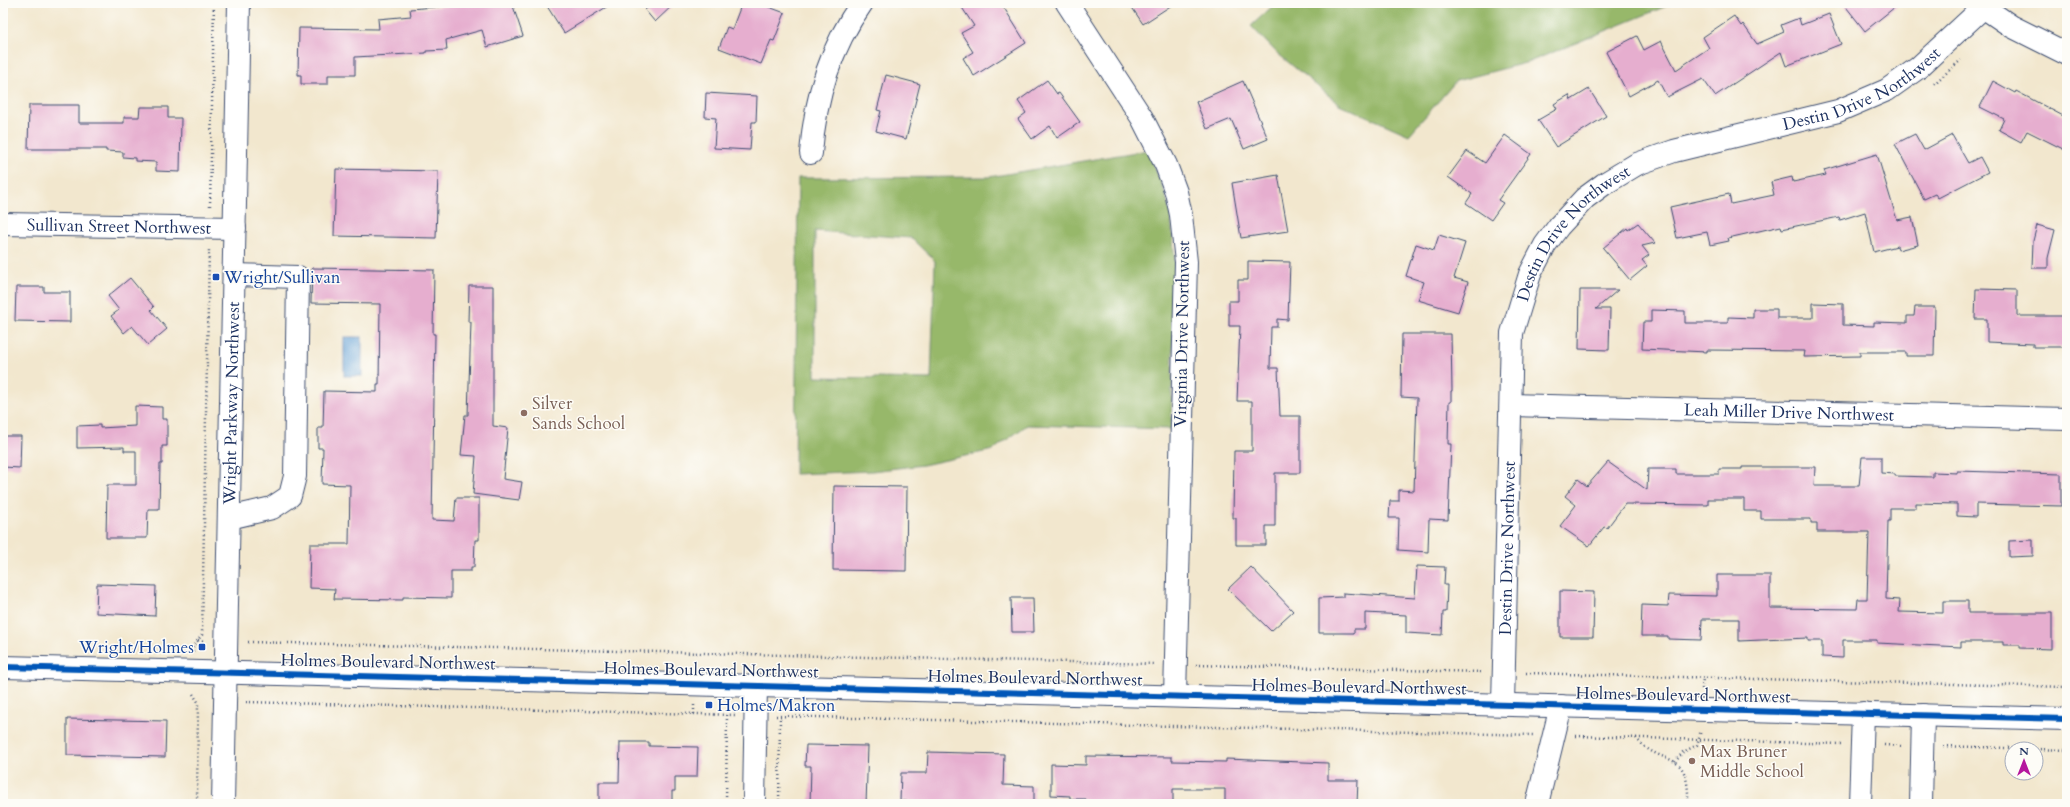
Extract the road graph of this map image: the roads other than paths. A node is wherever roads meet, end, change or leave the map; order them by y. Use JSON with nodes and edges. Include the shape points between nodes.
{"nodes":[{"id":1,"x":239,"y":3,"type":"edge"},
{"id":2,"x":862,"y":3,"type":"edge"},
{"id":3,"x":1067,"y":3,"type":"edge"},
{"id":4,"x":1985,"y":5,"type":"edge"},
{"id":5,"x":2067,"y":54,"type":"edge"},
{"id":6,"x":811,"y":154,"type":"dead end"},
{"id":7,"x":3,"y":224,"type":"edge"},
{"id":8,"x":235,"y":228,"type":"junction"},
{"id":9,"x":234,"y":275,"type":"junction"},
{"id":10,"x":1511,"y":405,"type":"junction"},
{"id":11,"x":2067,"y":418,"type":"edge"},
{"id":12,"x":229,"y":518,"type":"junction"},
{"id":13,"x":3,"y":667,"type":"edge"},
{"id":14,"x":225,"y":672,"type":"junction"},
{"id":15,"x":756,"y":686,"type":"junction"},
{"id":16,"x":1175,"y":696,"type":"junction"},
{"id":17,"x":1503,"y":704,"type":"junction"},
{"id":18,"x":1561,"y":706,"type":"junction"},
{"id":19,"x":1863,"y":713,"type":"junction"},
{"id":20,"x":1923,"y":715,"type":"junction"},
{"id":21,"x":2067,"y":718,"type":"edge"},
{"id":22,"x":223,"y":804,"type":"edge"},
{"id":23,"x":754,"y":804,"type":"edge"},
{"id":24,"x":1537,"y":804,"type":"edge"},
{"id":25,"x":1860,"y":804,"type":"edge"},
{"id":26,"x":1921,"y":804,"type":"edge"}],
"edges":[{"from":1,"to":8,"type":"street","name":"Wright Parkway Northwest"},
{"from":2,"to":6,"type":"street","via":[[833,53],[821,86],[812,131]]},
{"from":3,"to":16,"type":"street","name":"Virginia Drive Northwest","via":[[1157,145],[1176,192],[1181,215],[1186,262]]},
{"from":4,"to":5,"type":"street","via":[[2011,26]]},
{"from":4,"to":10,"type":"street","name":"Destin Drive Northwest","via":[[1918,68],[1887,90],[1838,111],[1674,151],[1637,164],[1585,198],[1545,245],[1530,274],[1512,333]]},
{"from":7,"to":8,"type":"street","name":"Sullivan Street Northwest"},
{"from":8,"to":9,"type":"street","name":"Wright Parkway Northwest"},
{"from":9,"to":12,"type":"street","name":"Wright Parkway Northwest"},
{"from":9,"to":12,"type":"street","via":[[298,277],[295,476],[290,496],[272,508]]},
{"from":10,"to":11,"type":"street","name":"Leah Miller Drive Northwest"},
{"from":10,"to":17,"type":"street","name":"Destin Drive Northwest"},
{"from":12,"to":14,"type":"street","name":"Wright Parkway Northwest"},
{"from":13,"to":14,"type":"street","name":"Holmes Boulevard Northwest"},
{"from":14,"to":15,"type":"street","name":"Holmes Boulevard Northwest"},
{"from":14,"to":22,"type":"street","name":"Wright Parkway Northwest"},
{"from":15,"to":16,"type":"street","name":"Holmes Boulevard Northwest"},
{"from":15,"to":23,"type":"street"},
{"from":16,"to":17,"type":"street","name":"Holmes Boulevard Northwest"},
{"from":17,"to":18,"type":"street","name":"Holmes Boulevard Northwest"},
{"from":18,"to":19,"type":"street","name":"Holmes Boulevard Northwest"},
{"from":18,"to":24,"type":"street"},
{"from":19,"to":20,"type":"street","name":"Holmes Boulevard Northwest"},
{"from":19,"to":25,"type":"street"},
{"from":20,"to":21,"type":"street","name":"Holmes Boulevard Northwest"},
{"from":20,"to":26,"type":"street"}]}
